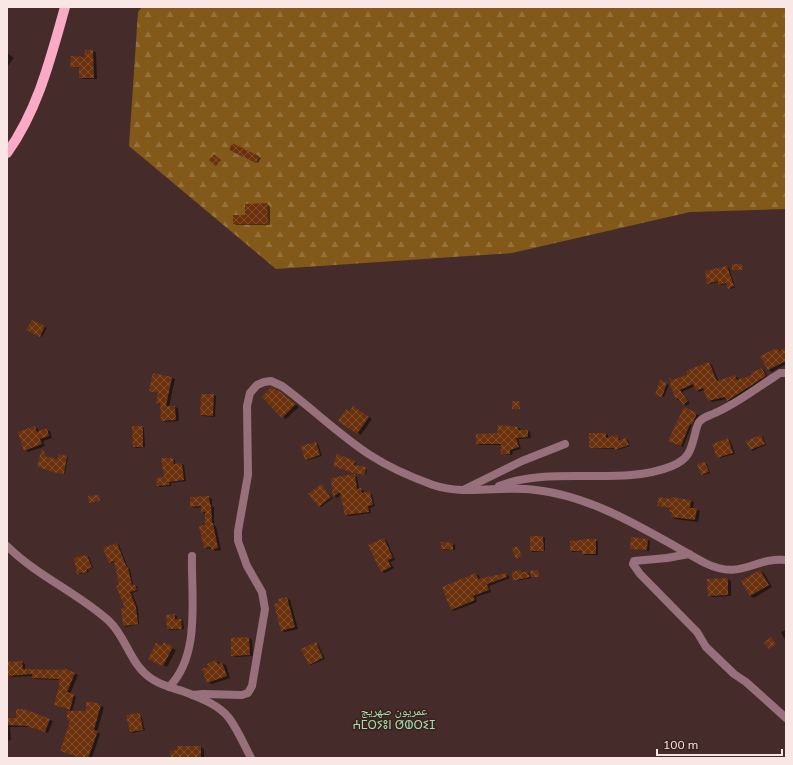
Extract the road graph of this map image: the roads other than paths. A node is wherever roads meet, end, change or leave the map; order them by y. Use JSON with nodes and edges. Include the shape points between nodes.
{"nodes":[{"id":1,"x":65,"y":7,"type":"edge"},
{"id":2,"x":7,"y":153,"type":"edge"},
{"id":3,"x":786,"y":373,"type":"edge"},
{"id":4,"x":565,"y":444,"type":"dead end"},
{"id":5,"x":493,"y":489,"type":"junction"},
{"id":6,"x":462,"y":490,"type":"junction"},
{"id":7,"x":7,"y":546,"type":"edge"},
{"id":8,"x":689,"y":554,"type":"junction"},
{"id":9,"x":192,"y":556,"type":"dead end"},
{"id":10,"x":786,"y":560,"type":"edge"},
{"id":11,"x":169,"y":687,"type":"junction"},
{"id":12,"x":193,"y":695,"type":"junction"},
{"id":13,"x":786,"y":718,"type":"edge"},
{"id":14,"x":251,"y":758,"type":"edge"}],
"edges":[{"from":1,"to":2,"type":"main road","via":[[39,92],[18,138]]},
{"from":3,"to":5,"type":"street","via":[[780,373],[699,422],[687,457],[672,466],[625,475],[514,481]]},
{"from":4,"to":6,"type":"street"},
{"from":5,"to":6,"type":"street"},
{"from":5,"to":8,"type":"street","via":[[536,490],[585,502],[643,528]]},
{"from":6,"to":12,"type":"street","via":[[435,485],[391,467],[352,442],[282,386],[271,381],[257,385],[250,393],[247,406],[248,475],[238,536],[242,557],[265,602],[252,686],[248,693],[242,695]]},
{"from":7,"to":11,"type":"street","via":[[32,567],[108,620],[143,672],[151,679]]},
{"from":8,"to":10,"type":"street","via":[[723,570],[738,570],[773,560]]},
{"from":8,"to":13,"type":"street","via":[[634,561],[633,564],[697,632],[706,647]]},
{"from":9,"to":11,"type":"street","via":[[191,644],[178,677]]},
{"from":11,"to":12,"type":"street"},
{"from":12,"to":14,"type":"street","via":[[229,718]]}]}
